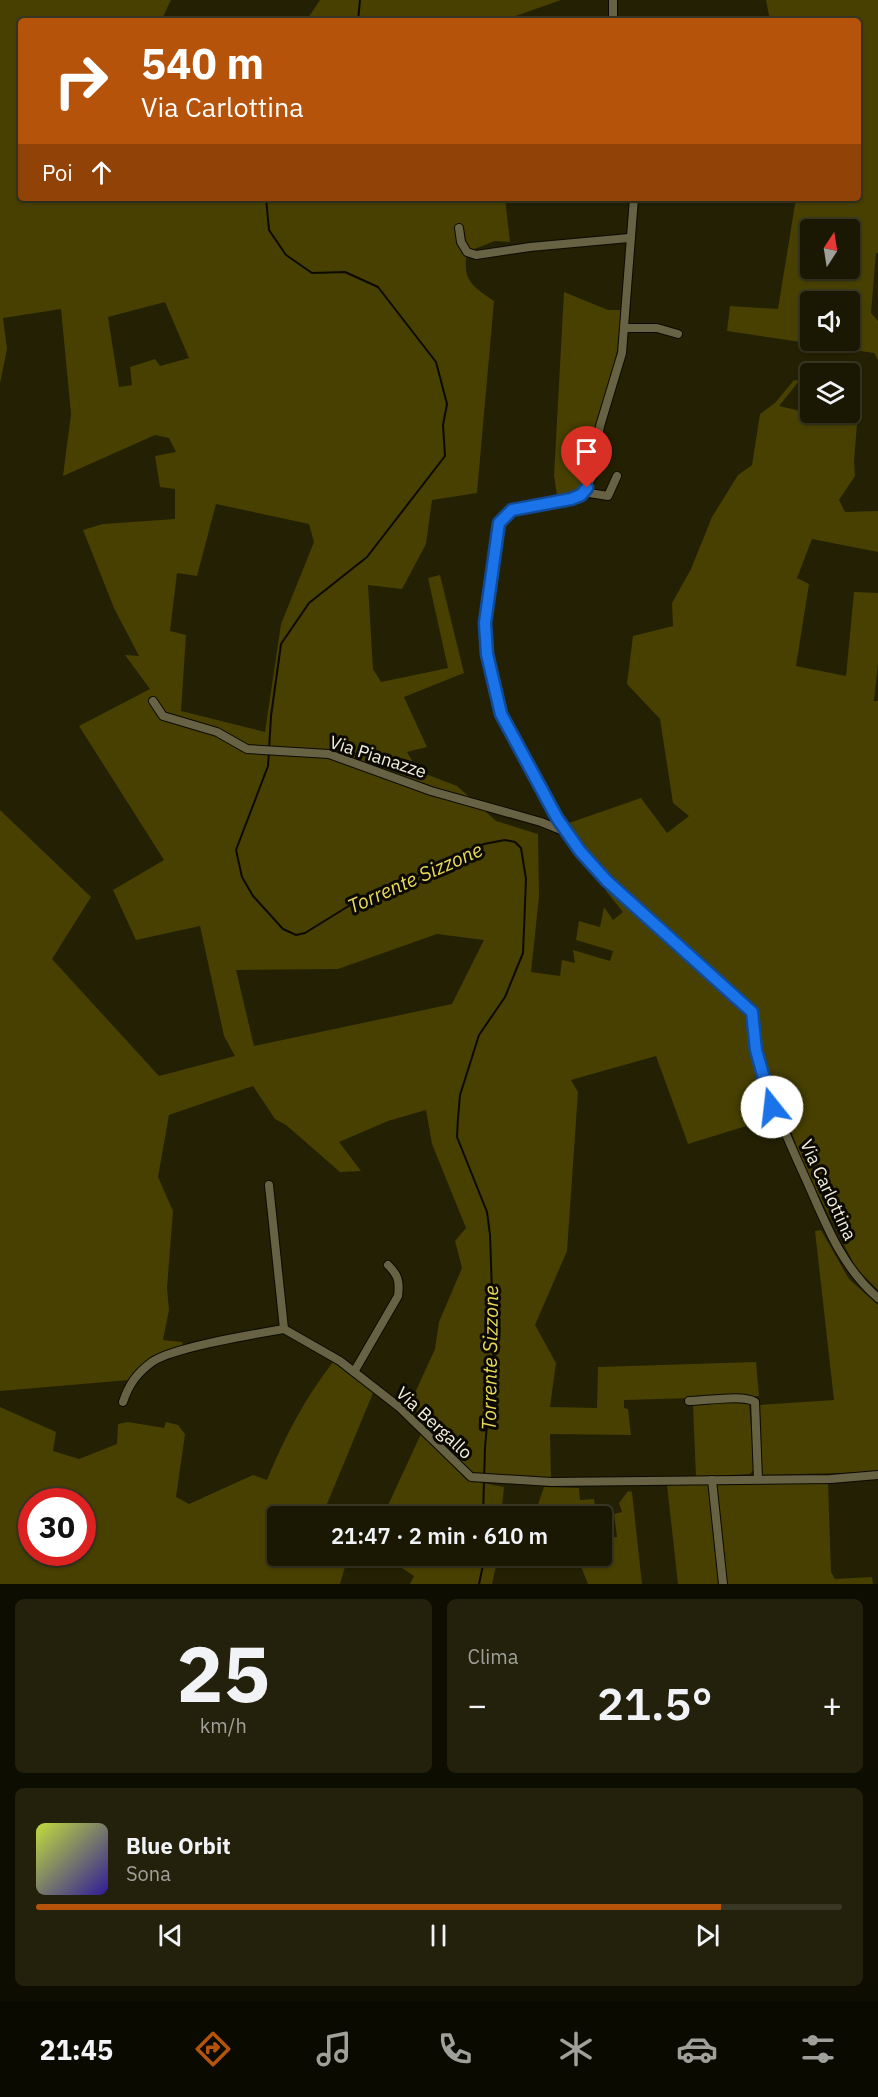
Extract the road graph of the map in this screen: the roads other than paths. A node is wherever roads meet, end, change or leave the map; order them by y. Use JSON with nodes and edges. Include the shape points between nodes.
{"nodes":[{"id":1,"x":613,"y":0,"type":"edge"},
{"id":2,"x":613,"y":18,"type":"edge"},
{"id":3,"x":634,"y":201,"type":"edge"},
{"id":4,"x":459,"y":228,"type":"dead end"},
{"id":5,"x":629,"y":238,"type":"junction"},
{"id":6,"x":624,"y":328,"type":"junction"},
{"id":7,"x":678,"y":334,"type":"dead end"},
{"id":8,"x":617,"y":476,"type":"dead end"},
{"id":9,"x":583,"y":492,"type":"junction"},
{"id":10,"x":153,"y":701,"type":"dead end"},
{"id":11,"x":567,"y":832,"type":"junction"},
{"id":12,"x":269,"y":1185,"type":"dead end"},
{"id":13,"x":388,"y":1265,"type":"dead end"},
{"id":14,"x":878,"y":1298,"type":"edge"},
{"id":15,"x":284,"y":1329,"type":"junction"},
{"id":16,"x":354,"y":1372,"type":"junction"},
{"id":17,"x":689,"y":1401,"type":"dead end"},
{"id":18,"x":123,"y":1402,"type":"dead end"},
{"id":19,"x":878,"y":1475,"type":"edge"},
{"id":20,"x":758,"y":1479,"type":"junction"},
{"id":21,"x":712,"y":1480,"type":"junction"},
{"id":22,"x":723,"y":1584,"type":"edge"}],
"edges":[{"from":1,"to":2,"type":"street"},
{"from":3,"to":5,"type":"street"},
{"from":4,"to":5,"type":"street","via":[[467,252],[476,255]]},
{"from":5,"to":6,"type":"street"},
{"from":6,"to":7,"type":"street","via":[[657,328]]},
{"from":6,"to":9,"type":"street","via":[[622,353],[600,426],[592,477]]},
{"from":8,"to":9,"type":"street","name":"Via Carlottina","via":[[608,496]]},
{"from":9,"to":11,"type":"street","name":"Via Carlottina","via":[[571,499],[512,510],[499,523],[485,623],[501,714]]},
{"from":10,"to":11,"type":"street","name":"Via Pianazze","via":[[163,716],[217,732],[247,749],[329,754]]},
{"from":11,"to":14,"type":"street","name":"Via Carlottina","via":[[607,881],[752,1012],[756,1050],[772,1107],[836,1246],[855,1276]]},
{"from":12,"to":15,"type":"street"},
{"from":13,"to":16,"type":"street","via":[[400,1282],[398,1296]]},
{"from":15,"to":16,"type":"street","name":"Via Bergallo"},
{"from":15,"to":18,"type":"street","via":[[155,1360],[128,1385]]},
{"from":16,"to":21,"type":"street","name":"Via Bergallo","via":[[399,1407],[468,1475],[476,1478]]},
{"from":17,"to":20,"type":"street","via":[[755,1402]]},
{"from":19,"to":20,"type":"street","name":"Via Bergallo"},
{"from":20,"to":21,"type":"street","name":"Via Bergallo"},
{"from":21,"to":22,"type":"street"}]}
